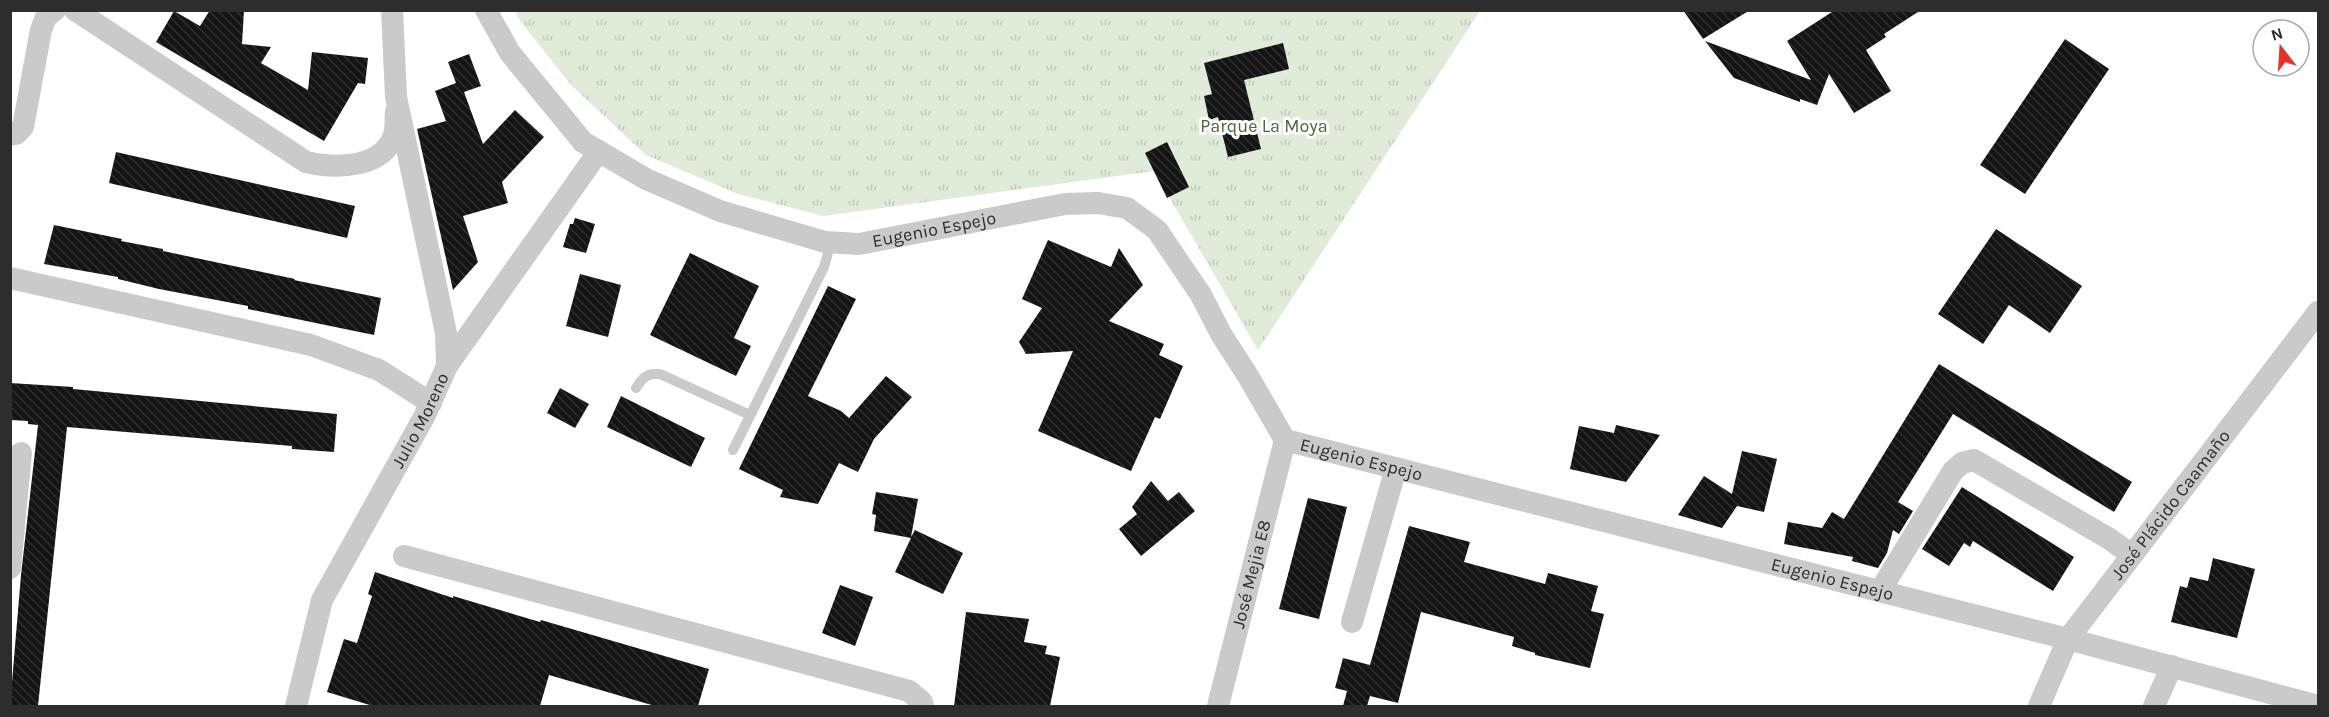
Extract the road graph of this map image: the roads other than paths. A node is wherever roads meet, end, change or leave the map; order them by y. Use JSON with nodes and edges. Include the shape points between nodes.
{"nodes":[{"id":1,"x":55,"y":10,"type":"edge"},
{"id":2,"x":75,"y":10,"type":"edge"},
{"id":3,"x":392,"y":10,"type":"edge"},
{"id":4,"x":486,"y":10,"type":"edge"},
{"id":5,"x":396,"y":97,"type":"junction"},
{"id":6,"x":10,"y":135,"type":"edge"},
{"id":7,"x":598,"y":151,"type":"junction"},
{"id":8,"x":831,"y":242,"type":"junction"},
{"id":9,"x":10,"y":278,"type":"edge"},
{"id":10,"x":2319,"y":312,"type":"edge"},
{"id":11,"x":447,"y":366,"type":"junction"},
{"id":12,"x":636,"y":388,"type":"dead end"},
{"id":13,"x":431,"y":403,"type":"junction"},
{"id":14,"x":750,"y":415,"type":"junction"},
{"id":15,"x":1285,"y":440,"type":"junction"},
{"id":16,"x":732,"y":450,"type":"dead end"},
{"id":17,"x":21,"y":453,"type":"dead end"},
{"id":18,"x":1396,"y":468,"type":"junction"},
{"id":19,"x":2132,"y":555,"type":"junction"},
{"id":20,"x":404,"y":556,"type":"dead end"},
{"id":21,"x":10,"y":568,"type":"edge"},
{"id":22,"x":1880,"y":591,"type":"junction"},
{"id":23,"x":1352,"y":622,"type":"dead end"},
{"id":24,"x":2068,"y":639,"type":"junction"},
{"id":25,"x":2172,"y":666,"type":"junction"},
{"id":26,"x":297,"y":706,"type":"edge"},
{"id":27,"x":923,"y":706,"type":"edge"},
{"id":28,"x":1218,"y":706,"type":"edge"},
{"id":29,"x":2039,"y":706,"type":"edge"},
{"id":30,"x":2154,"y":706,"type":"edge"},
{"id":31,"x":2319,"y":706,"type":"edge"}],
"edges":[{"from":1,"to":6,"type":"street","via":[[46,17],[41,30],[23,127]]},
{"from":2,"to":5,"type":"street","via":[[306,162],[326,167],[373,160],[394,133]]},
{"from":3,"to":5,"type":"street","name":"Julio Moreno"},
{"from":4,"to":7,"type":"street","name":"Eugenio Espejo","via":[[510,53],[584,142]]},
{"from":5,"to":11,"type":"street","name":"Julio Moreno","via":[[446,333]]},
{"from":7,"to":8,"type":"street","name":"Eugenio Espejo","via":[[646,179],[720,211]]},
{"from":7,"to":11,"type":"street"},
{"from":8,"to":14,"type":"lane","via":[[824,267]]},
{"from":8,"to":15,"type":"street","name":"Eugenio Espejo","via":[[859,244],[1065,204],[1098,203],[1127,208],[1157,230]]},
{"from":9,"to":13,"type":"street","via":[[311,345],[379,370]]},
{"from":10,"to":19,"type":"street","name":"José Plácido Caamaño"},
{"from":11,"to":13,"type":"street","name":"Julio Moreno"},
{"from":12,"to":14,"type":"lane","via":[[643,377],[660,374]]},
{"from":13,"to":26,"type":"street","name":"Julio Moreno","via":[[322,600]]},
{"from":14,"to":16,"type":"lane"},
{"from":15,"to":18,"type":"street","name":"Eugenio Espejo"},
{"from":15,"to":28,"type":"street","name":"José Mejia E8"},
{"from":17,"to":21,"type":"street"},
{"from":18,"to":22,"type":"street","name":"Eugenio Espejo"},
{"from":18,"to":23,"type":"street"},
{"from":19,"to":22,"type":"street","via":[[1974,460],[1953,471]]},
{"from":19,"to":24,"type":"street","name":"José Plácido Caamaño"},
{"from":20,"to":27,"type":"street","via":[[909,691]]},
{"from":22,"to":24,"type":"street","name":"Eugenio Espejo"},
{"from":24,"to":25,"type":"street","name":"Eugenio Espejo"},
{"from":24,"to":29,"type":"street","name":"José Plácido Caamaño"},
{"from":25,"to":30,"type":"street"},
{"from":25,"to":31,"type":"street","name":"Eugenio Espejo"}]}
